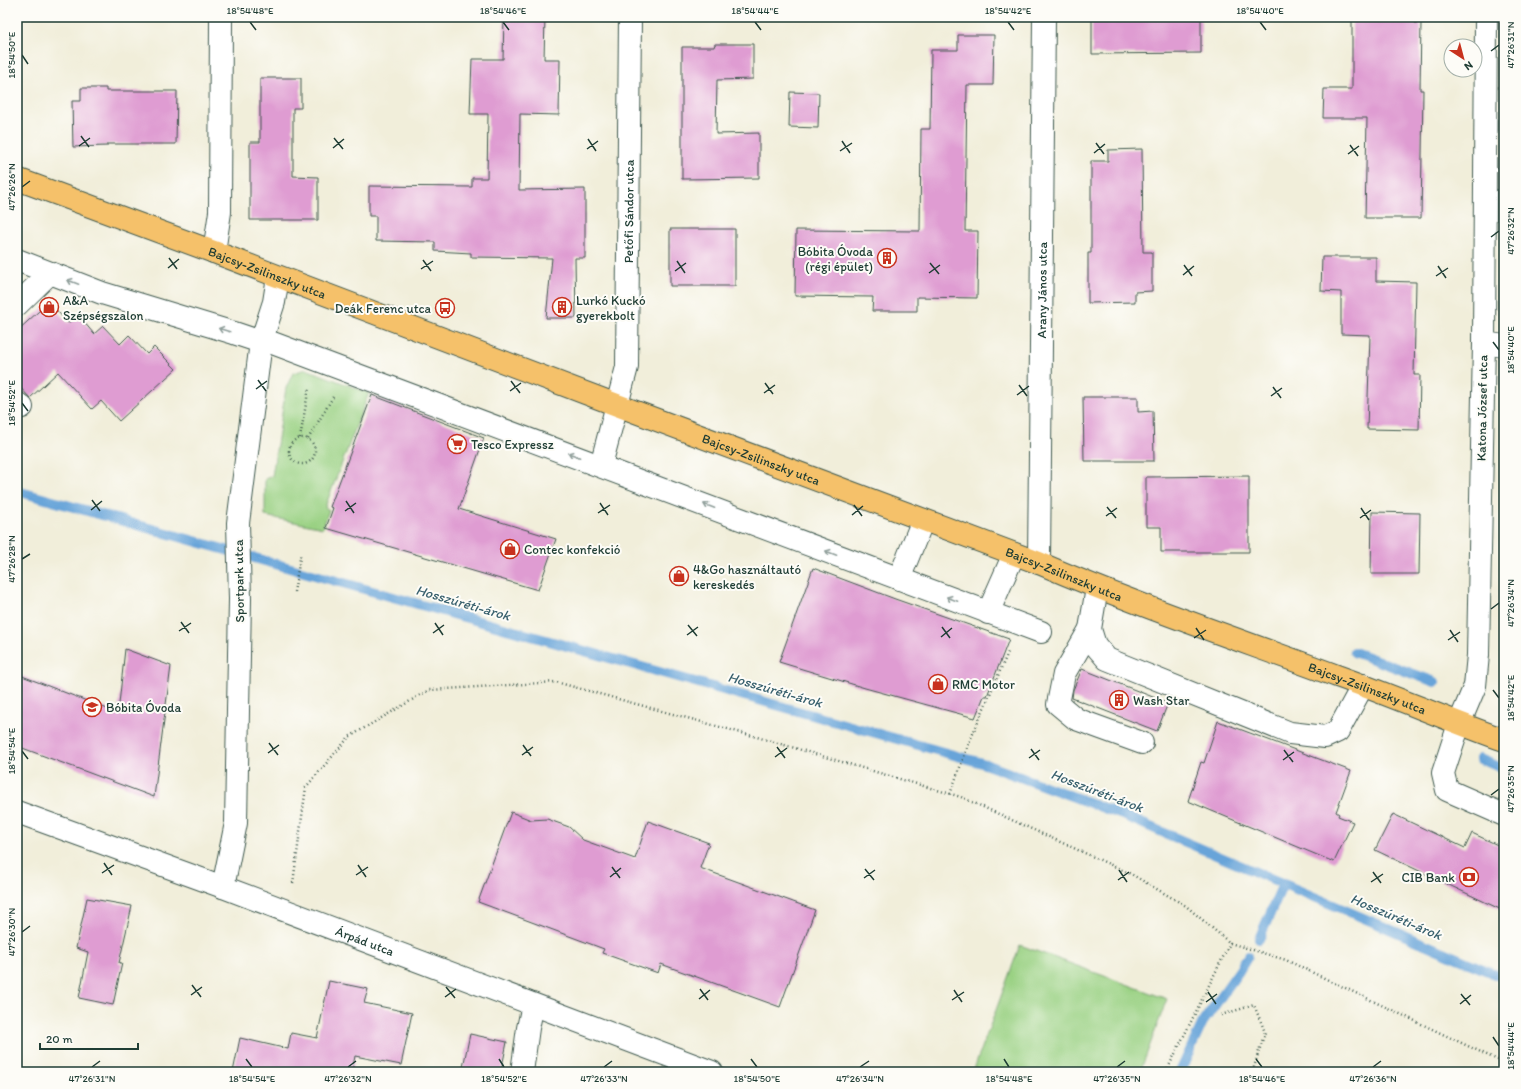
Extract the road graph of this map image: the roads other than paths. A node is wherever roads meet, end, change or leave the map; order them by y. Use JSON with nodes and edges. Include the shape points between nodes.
{"nodes":[{"id":1,"x":221,"y":17,"type":"edge"},
{"id":2,"x":630,"y":17,"type":"edge"},
{"id":3,"x":1044,"y":17,"type":"edge"},
{"id":4,"x":1486,"y":17,"type":"edge"},
{"id":5,"x":17,"y":179,"type":"edge"},
{"id":6,"x":214,"y":252,"type":"junction"},
{"id":7,"x":17,"y":260,"type":"edge"},
{"id":8,"x":50,"y":273,"type":"junction"},
{"id":9,"x":278,"y":277,"type":"junction"},
{"id":10,"x":17,"y":306,"type":"edge"},
{"id":11,"x":262,"y":340,"type":"junction"},
{"id":12,"x":1494,"y":344,"type":"edge"},
{"id":13,"x":617,"y":405,"type":"junction"},
{"id":14,"x":601,"y":465,"type":"junction"},
{"id":15,"x":923,"y":520,"type":"junction"},
{"id":16,"x":1014,"y":554,"type":"junction"},
{"id":17,"x":1039,"y":563,"type":"junction"},
{"id":18,"x":899,"y":579,"type":"junction"},
{"id":19,"x":1097,"y":588,"type":"junction"},
{"id":20,"x":988,"y":613,"type":"junction"},
{"id":21,"x":1090,"y":629,"type":"junction"},
{"id":22,"x":1040,"y":632,"type":"dead end"},
{"id":23,"x":1362,"y":685,"type":"junction"},
{"id":24,"x":1459,"y":724,"type":"junction"},
{"id":25,"x":1504,"y":740,"type":"edge"},
{"id":26,"x":1142,"y":743,"type":"dead end"},
{"id":27,"x":17,"y":812,"type":"edge"},
{"id":28,"x":1504,"y":815,"type":"edge"},
{"id":29,"x":223,"y":887,"type":"junction"},
{"id":30,"x":533,"y":1005,"type":"junction"},
{"id":31,"x":522,"y":1072,"type":"edge"},
{"id":32,"x":712,"y":1072,"type":"edge"}],
"edges":[{"from":1,"to":6,"type":"street","via":[[220,212]]},
{"from":2,"to":13,"type":"street","name":"Petőfi Sándor utca","via":[[627,367]]},
{"from":3,"to":17,"type":"street","name":"Arany János utca"},
{"from":4,"to":12,"type":"street","name":"Katona József utca"},
{"from":5,"to":6,"type":"main road","name":"Bajcsy-Zsilinszky utca"},
{"from":6,"to":9,"type":"main road","name":"Bajcsy-Zsilinszky utca"},
{"from":7,"to":8,"type":"street"},
{"from":8,"to":10,"type":"street"},
{"from":11,"to":8,"type":"street","one_way":true,"via":[[102,293]]},
{"from":9,"to":11,"type":"street","name":"Sportpark utca","via":[[274,302]]},
{"from":9,"to":13,"type":"main road","name":"Bajcsy-Zsilinszky utca"},
{"from":14,"to":11,"type":"street","one_way":true},
{"from":11,"to":29,"type":"street","name":"Sportpark utca","via":[[238,523],[240,599],[236,823]]},
{"from":12,"to":24,"type":"street","name":"Katona József utca","via":[[1478,655],[1475,686]]},
{"from":13,"to":14,"type":"street","name":"Petőfi Sándor utca"},
{"from":13,"to":15,"type":"main road","name":"Bajcsy-Zsilinszky utca"},
{"from":18,"to":14,"type":"street","one_way":true},
{"from":15,"to":16,"type":"main road","name":"Bajcsy-Zsilinszky utca"},
{"from":15,"to":18,"type":"street"},
{"from":16,"to":17,"type":"main road","name":"Bajcsy-Zsilinszky utca"},
{"from":16,"to":20,"type":"street"},
{"from":17,"to":19,"type":"main road","name":"Bajcsy-Zsilinszky utca"},
{"from":20,"to":18,"type":"street","one_way":true},
{"from":19,"to":21,"type":"street"},
{"from":19,"to":23,"type":"main road","name":"Bajcsy-Zsilinszky utca"},
{"from":20,"to":22,"type":"street"},
{"from":21,"to":23,"type":"street","via":[[1095,645],[1107,659],[1290,733],[1325,738],[1338,731]]},
{"from":21,"to":26,"type":"street","via":[[1064,674],[1058,704],[1076,718]]},
{"from":23,"to":24,"type":"main road","name":"Bajcsy-Zsilinszky utca"},
{"from":24,"to":25,"type":"main road","name":"Bajcsy-Zsilinszky utca"},
{"from":24,"to":28,"type":"street","name":"Katona József utca","via":[[1443,772],[1447,790]]},
{"from":27,"to":29,"type":"street","name":"Árpád utca"},
{"from":29,"to":30,"type":"street","name":"Árpád utca"},
{"from":30,"to":31,"type":"street"},
{"from":30,"to":32,"type":"street","name":"Árpád utca"}]}
